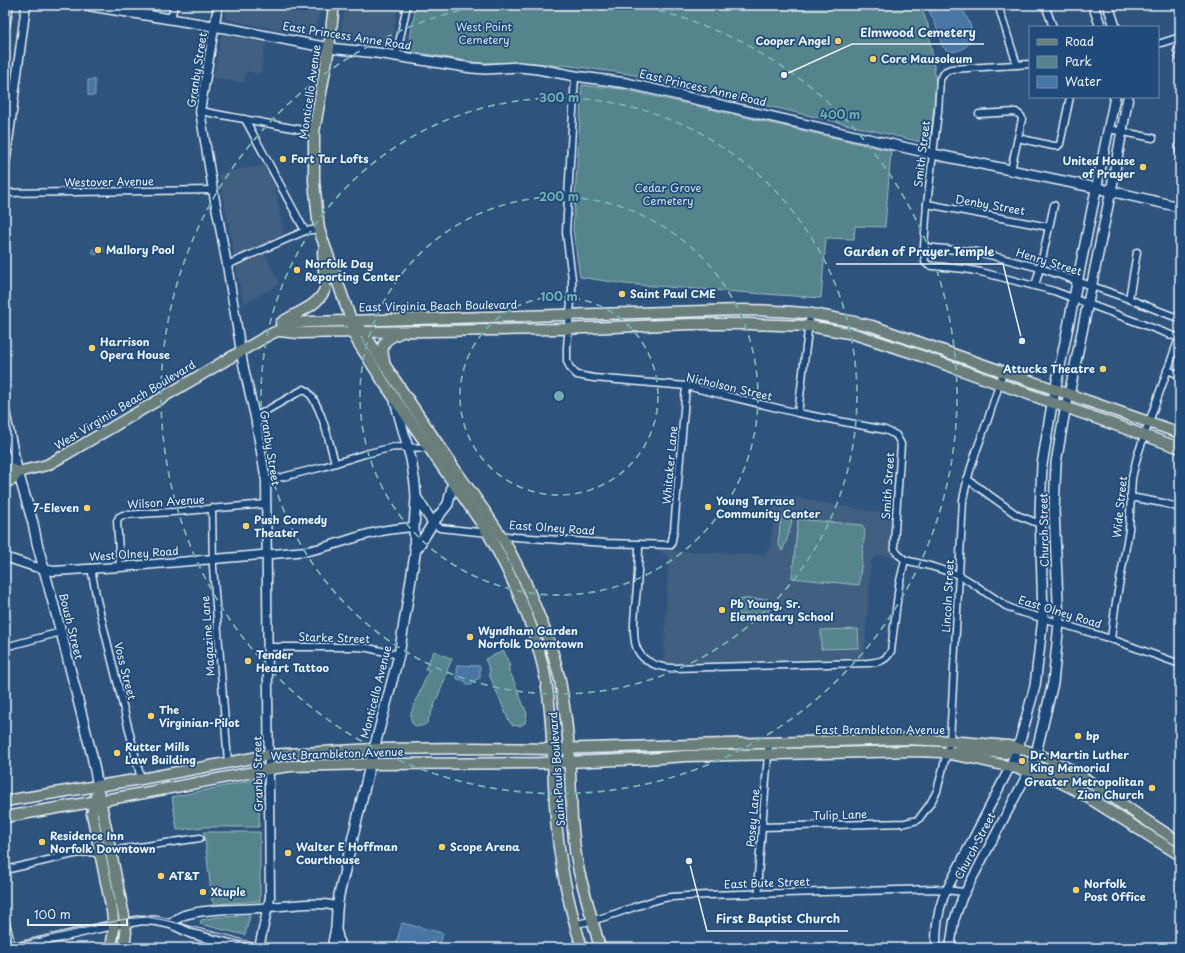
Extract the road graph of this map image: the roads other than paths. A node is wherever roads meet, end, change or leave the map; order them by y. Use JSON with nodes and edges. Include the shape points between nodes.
{"nodes":[{"id":1,"x":9,"y":5,"type":"edge"},
{"id":2,"x":26,"y":5,"type":"edge"},
{"id":3,"x":85,"y":5,"type":"edge"},
{"id":4,"x":174,"y":5,"type":"edge"},
{"id":5,"x":218,"y":5,"type":"edge"},
{"id":6,"x":334,"y":5,"type":"edge"},
{"id":7,"x":407,"y":5,"type":"edge"},
{"id":8,"x":998,"y":5,"type":"edge"},
{"id":9,"x":1045,"y":5,"type":"edge"},
{"id":10,"x":1093,"y":5,"type":"edge"},
{"id":11,"x":1108,"y":5,"type":"edge"},
{"id":12,"x":172,"y":19,"type":"junction"},
{"id":13,"x":5,"y":26,"type":"edge"},
{"id":14,"x":1053,"y":26,"type":"edge"},
{"id":15,"x":1101,"y":26,"type":"edge"},
{"id":16,"x":1115,"y":26,"type":"edge"},
{"id":17,"x":215,"y":27,"type":"junction"},
{"id":18,"x":1180,"y":37,"type":"edge"},
{"id":19,"x":1159,"y":44,"type":"edge"},
{"id":20,"x":329,"y":48,"type":"junction"},
{"id":21,"x":1177,"y":51,"type":"dead end"},
{"id":22,"x":396,"y":56,"type":"junction"},
{"id":23,"x":1180,"y":58,"type":"edge"},
{"id":24,"x":1029,"y":64,"type":"edge"},
{"id":25,"x":1017,"y":65,"type":"junction"},
{"id":26,"x":575,"y":76,"type":"junction"},
{"id":27,"x":1070,"y":98,"type":"edge"},
{"id":28,"x":1115,"y":98,"type":"edge"},
{"id":29,"x":1128,"y":98,"type":"edge"},
{"id":30,"x":200,"y":112,"type":"junction"},
{"id":31,"x":979,"y":114,"type":"dead end"},
{"id":32,"x":245,"y":119,"type":"junction"},
{"id":33,"x":1109,"y":129,"type":"junction"},
{"id":34,"x":314,"y":132,"type":"junction"},
{"id":35,"x":1122,"y":132,"type":"junction"},
{"id":36,"x":1018,"y":138,"type":"junction"},
{"id":37,"x":1153,"y":138,"type":"dead end"},
{"id":38,"x":1180,"y":144,"type":"edge"},
{"id":39,"x":1180,"y":153,"type":"edge"},
{"id":40,"x":933,"y":154,"type":"junction"},
{"id":41,"x":5,"y":166,"type":"edge"},
{"id":42,"x":1011,"y":170,"type":"junction"},
{"id":43,"x":1097,"y":188,"type":"junction"},
{"id":44,"x":212,"y":190,"type":"junction"},
{"id":45,"x":1111,"y":191,"type":"junction"},
{"id":46,"x":5,"y":193,"type":"edge"},
{"id":47,"x":927,"y":204,"type":"junction"},
{"id":48,"x":1054,"y":205,"type":"dead end"},
{"id":49,"x":1180,"y":207,"type":"edge"},
{"id":50,"x":1049,"y":227,"type":"junction"},
{"id":51,"x":305,"y":231,"type":"junction"},
{"id":52,"x":321,"y":234,"type":"junction"},
{"id":53,"x":924,"y":247,"type":"junction"},
{"id":54,"x":1137,"y":252,"type":"dead end"},
{"id":55,"x":227,"y":265,"type":"junction"},
{"id":56,"x":1040,"y":268,"type":"junction"},
{"id":57,"x":1078,"y":280,"type":"junction"},
{"id":58,"x":1091,"y":285,"type":"junction"},
{"id":59,"x":1035,"y":286,"type":"junction"},
{"id":60,"x":1074,"y":298,"type":"junction"},
{"id":61,"x":1129,"y":299,"type":"junction"},
{"id":62,"x":1088,"y":304,"type":"junction"},
{"id":63,"x":691,"y":312,"type":"junction"},
{"id":64,"x":810,"y":314,"type":"junction"},
{"id":65,"x":570,"y":315,"type":"junction"},
{"id":66,"x":1180,"y":319,"type":"edge"},
{"id":67,"x":351,"y":320,"type":"junction"},
{"id":68,"x":692,"y":324,"type":"junction"},
{"id":69,"x":809,"y":326,"type":"junction"},
{"id":70,"x":569,"y":328,"type":"junction"},
{"id":71,"x":278,"y":331,"type":"junction"},
{"id":72,"x":404,"y":331,"type":"junction"},
{"id":73,"x":352,"y":332,"type":"junction"},
{"id":74,"x":364,"y":332,"type":"junction"},
{"id":75,"x":267,"y":336,"type":"junction"},
{"id":76,"x":1180,"y":336,"type":"edge"},
{"id":77,"x":241,"y":350,"type":"junction"},
{"id":78,"x":979,"y":363,"type":"junction"},
{"id":79,"x":385,"y":365,"type":"junction"},
{"id":80,"x":1167,"y":370,"type":"junction"},
{"id":81,"x":1003,"y":372,"type":"junction"},
{"id":82,"x":975,"y":375,"type":"junction"},
{"id":83,"x":1180,"y":375,"type":"edge"},
{"id":84,"x":999,"y":384,"type":"junction"},
{"id":85,"x":686,"y":386,"type":"junction"},
{"id":86,"x":1056,"y":390,"type":"junction"},
{"id":87,"x":1069,"y":395,"type":"junction"},
{"id":88,"x":395,"y":398,"type":"junction"},
{"id":89,"x":1053,"y":402,"type":"junction"},
{"id":90,"x":1066,"y":407,"type":"junction"},
{"id":91,"x":5,"y":411,"type":"edge"},
{"id":92,"x":798,"y":413,"type":"junction"},
{"id":93,"x":255,"y":416,"type":"junction"},
{"id":94,"x":1149,"y":422,"type":"junction"},
{"id":95,"x":886,"y":430,"type":"joint"},
{"id":96,"x":1180,"y":433,"type":"edge"},
{"id":97,"x":1144,"y":436,"type":"junction"},
{"id":98,"x":408,"y":448,"type":"junction"},
{"id":99,"x":430,"y":448,"type":"junction"},
{"id":100,"x":1180,"y":448,"type":"edge"},
{"id":101,"x":5,"y":454,"type":"edge"},
{"id":102,"x":335,"y":463,"type":"junction"},
{"id":103,"x":5,"y":468,"type":"edge"},
{"id":104,"x":454,"y":468,"type":"junction"},
{"id":105,"x":18,"y":472,"type":"junction"},
{"id":106,"x":967,"y":479,"type":"junction"},
{"id":107,"x":5,"y":481,"type":"edge"},
{"id":108,"x":266,"y":481,"type":"junction"},
{"id":109,"x":454,"y":482,"type":"junction"},
{"id":110,"x":416,"y":497,"type":"junction"},
{"id":111,"x":1130,"y":497,"type":"junction"},
{"id":112,"x":266,"y":504,"type":"junction"},
{"id":113,"x":212,"y":508,"type":"junction"},
{"id":114,"x":1180,"y":508,"type":"edge"},
{"id":115,"x":1040,"y":511,"type":"junction"},
{"id":116,"x":1054,"y":511,"type":"junction"},
{"id":117,"x":433,"y":523,"type":"junction"},
{"id":118,"x":1040,"y":524,"type":"junction"},
{"id":119,"x":414,"y":527,"type":"junction"},
{"id":120,"x":488,"y":533,"type":"junction"},
{"id":121,"x":500,"y":535,"type":"junction"},
{"id":122,"x":639,"y":544,"type":"junction"},
{"id":123,"x":671,"y":545,"type":"joint"},
{"id":124,"x":267,"y":554,"type":"junction"},
{"id":125,"x":415,"y":554,"type":"junction"},
{"id":126,"x":5,"y":557,"type":"edge"},
{"id":127,"x":213,"y":559,"type":"junction"},
{"id":128,"x":905,"y":560,"type":"junction"},
{"id":129,"x":120,"y":567,"type":"junction"},
{"id":130,"x":91,"y":568,"type":"junction"},
{"id":131,"x":44,"y":569,"type":"junction"},
{"id":132,"x":959,"y":575,"type":"junction"},
{"id":133,"x":1043,"y":618,"type":"junction"},
{"id":134,"x":1059,"y":622,"type":"junction"},
{"id":135,"x":61,"y":632,"type":"junction"},
{"id":136,"x":1111,"y":639,"type":"junction"},
{"id":137,"x":5,"y":646,"type":"edge"},
{"id":138,"x":268,"y":647,"type":"junction"},
{"id":139,"x":399,"y":655,"type":"junction"},
{"id":140,"x":1180,"y":664,"type":"edge"},
{"id":141,"x":950,"y":741,"type":"junction"},
{"id":142,"x":769,"y":743,"type":"junction"},
{"id":143,"x":569,"y":748,"type":"junction"},
{"id":144,"x":374,"y":749,"type":"junction"},
{"id":145,"x":553,"y":749,"type":"junction"},
{"id":146,"x":1017,"y":751,"type":"junction"},
{"id":147,"x":947,"y":753,"type":"junction"},
{"id":148,"x":1036,"y":753,"type":"junction"},
{"id":149,"x":268,"y":754,"type":"junction"},
{"id":150,"x":768,"y":754,"type":"junction"},
{"id":151,"x":228,"y":762,"type":"junction"},
{"id":152,"x":569,"y":762,"type":"junction"},
{"id":153,"x":554,"y":763,"type":"junction"},
{"id":154,"x":371,"y":764,"type":"junction"},
{"id":155,"x":1010,"y":767,"type":"junction"},
{"id":156,"x":269,"y":768,"type":"junction"},
{"id":157,"x":1030,"y":769,"type":"junction"},
{"id":158,"x":141,"y":780,"type":"junction"},
{"id":159,"x":98,"y":786,"type":"junction"},
{"id":160,"x":1097,"y":786,"type":"junction"},
{"id":161,"x":5,"y":801,"type":"edge"},
{"id":162,"x":98,"y":801,"type":"junction"},
{"id":163,"x":5,"y":817,"type":"edge"},
{"id":164,"x":918,"y":820,"type":"joint"},
{"id":165,"x":762,"y":827,"type":"junction"},
{"id":166,"x":200,"y":838,"type":"dead end"},
{"id":167,"x":1180,"y":841,"type":"edge"},
{"id":168,"x":111,"y":851,"type":"junction"},
{"id":169,"x":1177,"y":853,"type":"edge"},
{"id":170,"x":101,"y":858,"type":"junction"},
{"id":171,"x":5,"y":870,"type":"edge"},
{"id":172,"x":947,"y":890,"type":"junction"},
{"id":173,"x":964,"y":892,"type":"junction"},
{"id":174,"x":759,"y":894,"type":"junction"},
{"id":175,"x":337,"y":906,"type":"junction"},
{"id":176,"x":268,"y":907,"type":"junction"},
{"id":177,"x":592,"y":921,"type":"junction"},
{"id":178,"x":125,"y":922,"type":"junction"},
{"id":179,"x":5,"y":923,"type":"edge"},
{"id":180,"x":171,"y":924,"type":"junction"},
{"id":181,"x":575,"y":924,"type":"junction"},
{"id":182,"x":114,"y":925,"type":"junction"},
{"id":183,"x":336,"y":928,"type":"junction"},
{"id":184,"x":12,"y":948,"type":"edge"},
{"id":185,"x":112,"y":948,"type":"edge"},
{"id":186,"x":124,"y":948,"type":"edge"},
{"id":187,"x":246,"y":948,"type":"edge"},
{"id":188,"x":259,"y":948,"type":"edge"},
{"id":189,"x":332,"y":948,"type":"edge"},
{"id":190,"x":340,"y":948,"type":"edge"},
{"id":191,"x":582,"y":948,"type":"edge"},
{"id":192,"x":600,"y":948,"type":"edge"},
{"id":193,"x":936,"y":948,"type":"edge"},
{"id":194,"x":950,"y":948,"type":"edge"}],
"edges":[{"from":1,"to":13,"type":"street"},
{"from":2,"to":41,"type":"street"},
{"from":3,"to":12,"type":"main road","name":"East Princess Anne Road"},
{"from":4,"to":12,"type":"street"},
{"from":5,"to":17,"type":"street","name":"Granby Street"},
{"from":6,"to":20,"type":"main road","name":"Monticello Avenue"},
{"from":7,"to":22,"type":"street"},
{"from":8,"to":25,"type":"street"},
{"from":9,"to":14,"type":"street"},
{"from":10,"to":15,"type":"main road"},
{"from":11,"to":16,"type":"main road"},
{"from":12,"to":17,"type":"main road","name":"East Princess Anne Road"},
{"from":17,"to":20,"type":"main road","name":"East Princess Anne Road"},
{"from":17,"to":30,"type":"street","name":"Granby Street"},
{"from":18,"to":19,"type":"street"},
{"from":20,"to":22,"type":"main road","name":"East Princess Anne Road"},
{"from":20,"to":34,"type":"main road","name":"Monticello Avenue"},
{"from":21,"to":23,"type":"street"},
{"from":22,"to":26,"type":"main road","name":"East Princess Anne Road","via":[[472,68],[519,67]]},
{"from":24,"to":25,"type":"street"},
{"from":25,"to":40,"type":"street","name":"Smith Street","via":[[946,71],[940,79]]},
{"from":26,"to":40,"type":"main road","name":"East Princess Anne Road","via":[[626,83]]},
{"from":26,"to":65,"type":"street","via":[[566,232],[572,279]]},
{"from":27,"to":36,"type":"street","via":[[1058,146]]},
{"from":28,"to":33,"type":"main road","name":"Church Street"},
{"from":29,"to":35,"type":"main road","name":"Church Street"},
{"from":30,"to":32,"type":"street"},
{"from":30,"to":44,"type":"street","name":"Granby Street"},
{"from":31,"to":36,"type":"street","via":[[1019,113],[1022,119]]},
{"from":32,"to":34,"type":"street"},
{"from":32,"to":51,"type":"street"},
{"from":33,"to":35,"type":"street"},
{"from":33,"to":43,"type":"main road","name":"Church Street"},
{"from":34,"to":52,"type":"main road","name":"Monticello Avenue","via":[[314,181]]},
{"from":35,"to":37,"type":"street"},
{"from":35,"to":45,"type":"main road","name":"Church Street"},
{"from":36,"to":42,"type":"street"},
{"from":38,"to":39,"type":"street"},
{"from":40,"to":42,"type":"main road","name":"East Princess Anne Road"},
{"from":40,"to":47,"type":"street","name":"Smith Street"},
{"from":42,"to":43,"type":"main road","name":"East Princess Anne Road"},
{"from":43,"to":45,"type":"main road","name":"East Princess Anne Road"},
{"from":43,"to":57,"type":"main road","name":"Church Street"},
{"from":44,"to":46,"type":"street","name":"Westover Avenue"},
{"from":44,"to":55,"type":"street","name":"Granby Street"},
{"from":45,"to":49,"type":"main road","name":"East Princess Anne Road"},
{"from":45,"to":58,"type":"main road","name":"Church Street"},
{"from":47,"to":50,"type":"street","name":"Denby Street"},
{"from":47,"to":53,"type":"street","name":"Smith Street"},
{"from":48,"to":50,"type":"street"},
{"from":50,"to":56,"type":"street"},
{"from":51,"to":52,"type":"street"},
{"from":51,"to":55,"type":"street"},
{"from":52,"to":67,"type":"main road","name":"Monticello Avenue"},
{"from":52,"to":75,"type":"main road","via":[[325,289],[323,294],[316,303],[288,318]]},
{"from":53,"to":56,"type":"street","name":"Henry Street","via":[[978,252]]},
{"from":53,"to":59,"type":"street","via":[[925,262],[928,265],[981,272]]},
{"from":54,"to":61,"type":"street"},
{"from":55,"to":77,"type":"street","name":"Granby Street"},
{"from":56,"to":57,"type":"street","name":"Henry Street"},
{"from":56,"to":59,"type":"street"},
{"from":57,"to":58,"type":"street","name":"Henry Street"},
{"from":57,"to":60,"type":"main road","name":"Church Street"},
{"from":58,"to":61,"type":"street","name":"Henry Street"},
{"from":58,"to":62,"type":"main road","name":"Church Street"},
{"from":59,"to":60,"type":"street"},
{"from":60,"to":62,"type":"street"},
{"from":60,"to":86,"type":"main road","name":"Church Street"},
{"from":61,"to":66,"type":"street","name":"Henry Street"},
{"from":62,"to":76,"type":"street"},
{"from":62,"to":87,"type":"main road","name":"Church Street"},
{"from":63,"to":64,"type":"main road","name":"East Virginia Beach Boulevard","via":[[742,310]]},
{"from":63,"to":65,"type":"main road","name":"East Virginia Beach Boulevard"},
{"from":63,"to":68,"type":"main road"},
{"from":64,"to":69,"type":"street"},
{"from":64,"to":78,"type":"main road","name":"East Virginia Beach Boulevard","via":[[872,326]]},
{"from":65,"to":67,"type":"main road","name":"East Virginia Beach Boulevard"},
{"from":65,"to":70,"type":"street"},
{"from":67,"to":71,"type":"main road","name":"East Virginia Beach Boulevard","via":[[294,323]]},
{"from":67,"to":73,"type":"main road","name":"Monticello Avenue"},
{"from":67,"to":74,"type":"main road","name":"Monticello Avenue"},
{"from":68,"to":69,"type":"main road"},
{"from":68,"to":70,"type":"main road"},
{"from":69,"to":82,"type":"main road","via":[[854,334]]},
{"from":69,"to":92,"type":"street"},
{"from":70,"to":72,"type":"main road"},
{"from":70,"to":85,"type":"street","name":"Nicholson Street","via":[[567,361],[577,375]]},
{"from":71,"to":73,"type":"main road"},
{"from":71,"to":75,"type":"main road","name":"East Virginia Beach Boulevard"},
{"from":72,"to":74,"type":"main road"},
{"from":72,"to":79,"type":"main road","via":[[385,340],[382,348]]},
{"from":73,"to":74,"type":"main road"},
{"from":73,"to":88,"type":"main road","name":"Monticello Avenue"},
{"from":74,"to":79,"type":"main road","name":"Monticello Avenue"},
{"from":75,"to":77,"type":"main road","name":"East Virginia Beach Boulevard"},
{"from":76,"to":80,"type":"street","name":"Wide Street"},
{"from":77,"to":93,"type":"street","name":"Granby Street"},
{"from":77,"to":105,"type":"main road","name":"West Virginia Beach Boulevard","via":[[65,456],[47,465]]},
{"from":78,"to":81,"type":"main road","name":"East Virginia Beach Boulevard"},
{"from":78,"to":82,"type":"main road"},
{"from":79,"to":104,"type":"main road","name":"Monticello Avenue"},
{"from":80,"to":83,"type":"street"},
{"from":80,"to":94,"type":"street","name":"Wide Street"},
{"from":81,"to":84,"type":"street","name":"Lincoln Street"},
{"from":81,"to":86,"type":"main road","name":"East Virginia Beach Boulevard"},
{"from":82,"to":84,"type":"main road"},
{"from":84,"to":89,"type":"main road"},
{"from":84,"to":106,"type":"street","name":"Lincoln Street"},
{"from":85,"to":92,"type":"street","name":"Nicholson Street"},
{"from":85,"to":123,"type":"street","name":"Whitaker Lane"},
{"from":86,"to":87,"type":"main road","name":"East Virginia Beach Boulevard"},
{"from":86,"to":89,"type":"main road","name":"Church Street"},
{"from":87,"to":90,"type":"main road","name":"Church Street"},
{"from":87,"to":94,"type":"main road","name":"East Virginia Beach Boulevard"},
{"from":88,"to":98,"type":"main road","name":"Monticello Avenue"},
{"from":88,"to":99,"type":"main road","name":"Monticello Avenue"},
{"from":89,"to":90,"type":"main road"},
{"from":89,"to":115,"type":"main road","name":"Church Street","via":[[1042,465]]},
{"from":90,"to":97,"type":"main road"},
{"from":90,"to":116,"type":"main road","name":"Church Street","via":[[1056,463]]},
{"from":91,"to":105,"type":"street"},
{"from":92,"to":95,"type":"street","name":"Nicholson Street"},
{"from":93,"to":102,"type":"street","via":[[304,389],[309,392],[322,417]]},
{"from":93,"to":108,"type":"street","name":"Granby Street"},
{"from":94,"to":96,"type":"main road","name":"East Virginia Beach Boulevard"},
{"from":94,"to":97,"type":"street","name":"Wide Street"},
{"from":95,"to":128,"type":"street","name":"Smith Street","via":[[896,435],[901,444],[894,544],[895,550]]},
{"from":97,"to":100,"type":"main road"},
{"from":97,"to":111,"type":"street","name":"Wide Street","via":[[1132,478]]},
{"from":98,"to":99,"type":"street"},
{"from":98,"to":102,"type":"street","via":[[394,447]]},
{"from":98,"to":110,"type":"main road","name":"Monticello Avenue"},
{"from":99,"to":109,"type":"main road","name":"Monticello Avenue"},
{"from":101,"to":105,"type":"street"},
{"from":102,"to":108,"type":"street"},
{"from":103,"to":105,"type":"main road"},
{"from":104,"to":109,"type":"main road","name":"Monticello Avenue"},
{"from":104,"to":121,"type":"main road","name":"Saint Pauls Boulevard"},
{"from":105,"to":107,"type":"main road","via":[[12,480]]},
{"from":105,"to":131,"type":"main road","name":"Boush Street"},
{"from":106,"to":118,"type":"street","via":[[1017,515]]},
{"from":106,"to":132,"type":"street","name":"Lincoln Street","via":[[963,500]]},
{"from":108,"to":112,"type":"street","name":"Granby Street"},
{"from":109,"to":117,"type":"main road","name":"Monticello Avenue","via":[[448,504]]},
{"from":109,"to":120,"type":"main road","name":"Saint Pauls Boulevard"},
{"from":110,"to":117,"type":"main road"},
{"from":110,"to":119,"type":"main road","name":"Monticello Avenue"},
{"from":111,"to":114,"type":"street"},
{"from":111,"to":136,"type":"street","name":"Wide Street","via":[[1129,530]]},
{"from":112,"to":113,"type":"street","name":"Wilson Avenue"},
{"from":112,"to":124,"type":"street","name":"Granby Street"},
{"from":113,"to":127,"type":"street","name":"Magazine Lane"},
{"from":113,"to":129,"type":"street","name":"Wilson Avenue","via":[[127,514],[119,517],[116,525]]},
{"from":115,"to":116,"type":"street"},
{"from":115,"to":118,"type":"main road","name":"Church Street"},
{"from":116,"to":134,"type":"main road","name":"Church Street"},
{"from":117,"to":120,"type":"street","name":"East Olney Road","via":[[440,528]]},
{"from":117,"to":125,"type":"main road","name":"Monticello Avenue"},
{"from":118,"to":133,"type":"main road","name":"Church Street"},
{"from":119,"to":124,"type":"street","via":[[375,532],[317,550]]},
{"from":119,"to":125,"type":"main road","name":"Monticello Avenue"},
{"from":120,"to":121,"type":"street","name":"East Olney Road"},
{"from":120,"to":145,"type":"main road","name":"Saint Pauls Boulevard","via":[[515,587],[535,640],[548,696]]},
{"from":121,"to":122,"type":"street","name":"East Olney Road"},
{"from":121,"to":143,"type":"main road","name":"Saint Pauls Boulevard","via":[[524,579],[554,657],[560,680]]},
{"from":122,"to":123,"type":"street","name":"East Olney Road"},
{"from":122,"to":128,"type":"street","via":[[635,645],[641,656],[650,663],[664,668],[880,662],[891,651],[899,585]]},
{"from":124,"to":127,"type":"street","name":"West Olney Road"},
{"from":124,"to":138,"type":"street","name":"Granby Street"},
{"from":125,"to":139,"type":"main road","name":"Monticello Avenue"},
{"from":126,"to":131,"type":"street","name":"West Olney Road"},
{"from":127,"to":129,"type":"street","name":"West Olney Road"},
{"from":127,"to":151,"type":"street","name":"Magazine Lane"},
{"from":128,"to":132,"type":"street","name":"East Olney Road"},
{"from":129,"to":130,"type":"street","name":"West Olney Road"},
{"from":130,"to":131,"type":"street","name":"West Olney Road","via":[[53,571]]},
{"from":130,"to":158,"type":"street","name":"Voss Street"},
{"from":131,"to":135,"type":"main road","name":"Boush Street"},
{"from":132,"to":133,"type":"street","name":"East Olney Road","via":[[1006,606]]},
{"from":132,"to":141,"type":"street","name":"Lincoln Street"},
{"from":133,"to":134,"type":"street","name":"East Olney Road"},
{"from":133,"to":146,"type":"main road","name":"Church Street","via":[[1035,686]]},
{"from":134,"to":136,"type":"street","name":"East Olney Road"},
{"from":134,"to":148,"type":"main road","name":"Church Street","via":[[1053,683]]},
{"from":135,"to":137,"type":"street"},
{"from":135,"to":159,"type":"main road","name":"Boush Street"},
{"from":136,"to":140,"type":"street","name":"East Olney Road"},
{"from":138,"to":139,"type":"street","name":"Starke Street","via":[[358,647]]},
{"from":138,"to":149,"type":"street","name":"Granby Street"},
{"from":139,"to":144,"type":"main road","name":"Monticello Avenue"},
{"from":141,"to":142,"type":"main road","name":"East Brambleton Avenue"},
{"from":141,"to":146,"type":"main road","name":"East Brambleton Avenue"},
{"from":141,"to":147,"type":"street","name":"Lincoln Street"},
{"from":142,"to":143,"type":"main road","name":"East Brambleton Avenue"},
{"from":142,"to":150,"type":"street","name":"Posey Lane"},
{"from":143,"to":145,"type":"main road","name":"East Brambleton Avenue"},
{"from":143,"to":152,"type":"main road","name":"Saint Pauls Boulevard"},
{"from":144,"to":145,"type":"main road","name":"West Brambleton Avenue"},
{"from":144,"to":149,"type":"main road","name":"West Brambleton Avenue"},
{"from":144,"to":154,"type":"main road","name":"Monticello Avenue"},
{"from":145,"to":153,"type":"main road","name":"Saint Pauls Boulevard"},
{"from":146,"to":147,"type":"main road","via":[[968,750]]},
{"from":146,"to":148,"type":"main road","name":"East Brambleton Avenue"},
{"from":146,"to":155,"type":"main road","name":"Church Street"},
{"from":147,"to":150,"type":"main road","name":"East Brambleton Avenue","via":[[916,751]]},
{"from":147,"to":155,"type":"main road","name":"East Brambleton Avenue"},
{"from":147,"to":164,"type":"street","name":"Lincoln Street","via":[[937,791]]},
{"from":148,"to":157,"type":"main road","name":"Church Street"},
{"from":148,"to":160,"type":"main road","name":"East Brambleton Avenue","via":[[1059,763]]},
{"from":149,"to":151,"type":"main road","name":"West Brambleton Avenue"},
{"from":149,"to":156,"type":"street","name":"Granby Street"},
{"from":150,"to":152,"type":"main road","name":"East Brambleton Avenue"},
{"from":150,"to":165,"type":"street","name":"Posey Lane"},
{"from":151,"to":158,"type":"main road","name":"West Brambleton Avenue"},
{"from":152,"to":153,"type":"main road","name":"East Brambleton Avenue"},
{"from":152,"to":177,"type":"main road","name":"Saint Pauls Boulevard","via":[[575,850]]},
{"from":153,"to":154,"type":"main road","name":"West Brambleton Avenue"},
{"from":153,"to":181,"type":"main road","name":"Saint Pauls Boulevard","via":[[558,842]]},
{"from":154,"to":156,"type":"main road","name":"West Brambleton Avenue"},
{"from":154,"to":175,"type":"main road","name":"Monticello Avenue"},
{"from":155,"to":157,"type":"main road","name":"East Brambleton Avenue"},
{"from":155,"to":172,"type":"street","name":"Church Street"},
{"from":156,"to":162,"type":"main road","name":"West Brambleton Avenue"},
{"from":156,"to":176,"type":"street","name":"Granby Street"},
{"from":157,"to":160,"type":"main road","via":[[1046,768],[1084,784]]},
{"from":157,"to":169,"type":"main road","name":"East Brambleton Avenue","via":[[1076,790]]},
{"from":157,"to":173,"type":"street","name":"Church Street"},
{"from":158,"to":159,"type":"main road","name":"West Brambleton Avenue"},
{"from":159,"to":161,"type":"main road","name":"West Brambleton Avenue"},
{"from":159,"to":162,"type":"main road","name":"Boush Street"},
{"from":160,"to":167,"type":"main road","name":"East Brambleton Avenue"},
{"from":162,"to":163,"type":"main road","name":"West Brambleton Avenue"},
{"from":162,"to":168,"type":"main road","name":"Boush Street"},
{"from":162,"to":170,"type":"main road","name":"Boush Street","via":[[92,814]]},
{"from":164,"to":165,"type":"street","name":"Tulip Lane","via":[[905,823]]},
{"from":165,"to":174,"type":"street","name":"Posey Lane"},
{"from":166,"to":168,"type":"street"},
{"from":167,"to":169,"type":"street"},
{"from":168,"to":178,"type":"main road","name":"Boush Street"},
{"from":170,"to":171,"type":"street","via":[[94,852],[74,854]]},
{"from":170,"to":182,"type":"main road","name":"Boush Street"},
{"from":172,"to":173,"type":"street","name":"East Bute Street"},
{"from":172,"to":174,"type":"street","name":"East Bute Street"},
{"from":172,"to":193,"type":"street","name":"Church Street","via":[[937,916]]},
{"from":173,"to":194,"type":"street","name":"Church Street","via":[[954,921]]},
{"from":174,"to":177,"type":"street","name":"East Bute Street","via":[[664,898]]},
{"from":175,"to":176,"type":"street","via":[[317,904]]},
{"from":175,"to":183,"type":"main road","name":"Monticello Avenue"},
{"from":176,"to":180,"type":"street","via":[[194,913],[178,918]]},
{"from":176,"to":188,"type":"street","name":"Granby Street"},
{"from":177,"to":181,"type":"street","name":"East Bute Street"},
{"from":177,"to":192,"type":"main road","name":"Saint Pauls Boulevard"},
{"from":178,"to":180,"type":"street","via":[[147,920]]},
{"from":178,"to":182,"type":"street"},
{"from":178,"to":186,"type":"main road","name":"Boush Street"},
{"from":179,"to":184,"type":"street"},
{"from":180,"to":187,"type":"street","via":[[192,934]]},
{"from":181,"to":191,"type":"main road","name":"Saint Pauls Boulevard"},
{"from":182,"to":184,"type":"street"},
{"from":182,"to":185,"type":"main road","name":"Boush Street"},
{"from":183,"to":189,"type":"main road","name":"Monticello Avenue"},
{"from":183,"to":190,"type":"main road","name":"Monticello Avenue"}]}
